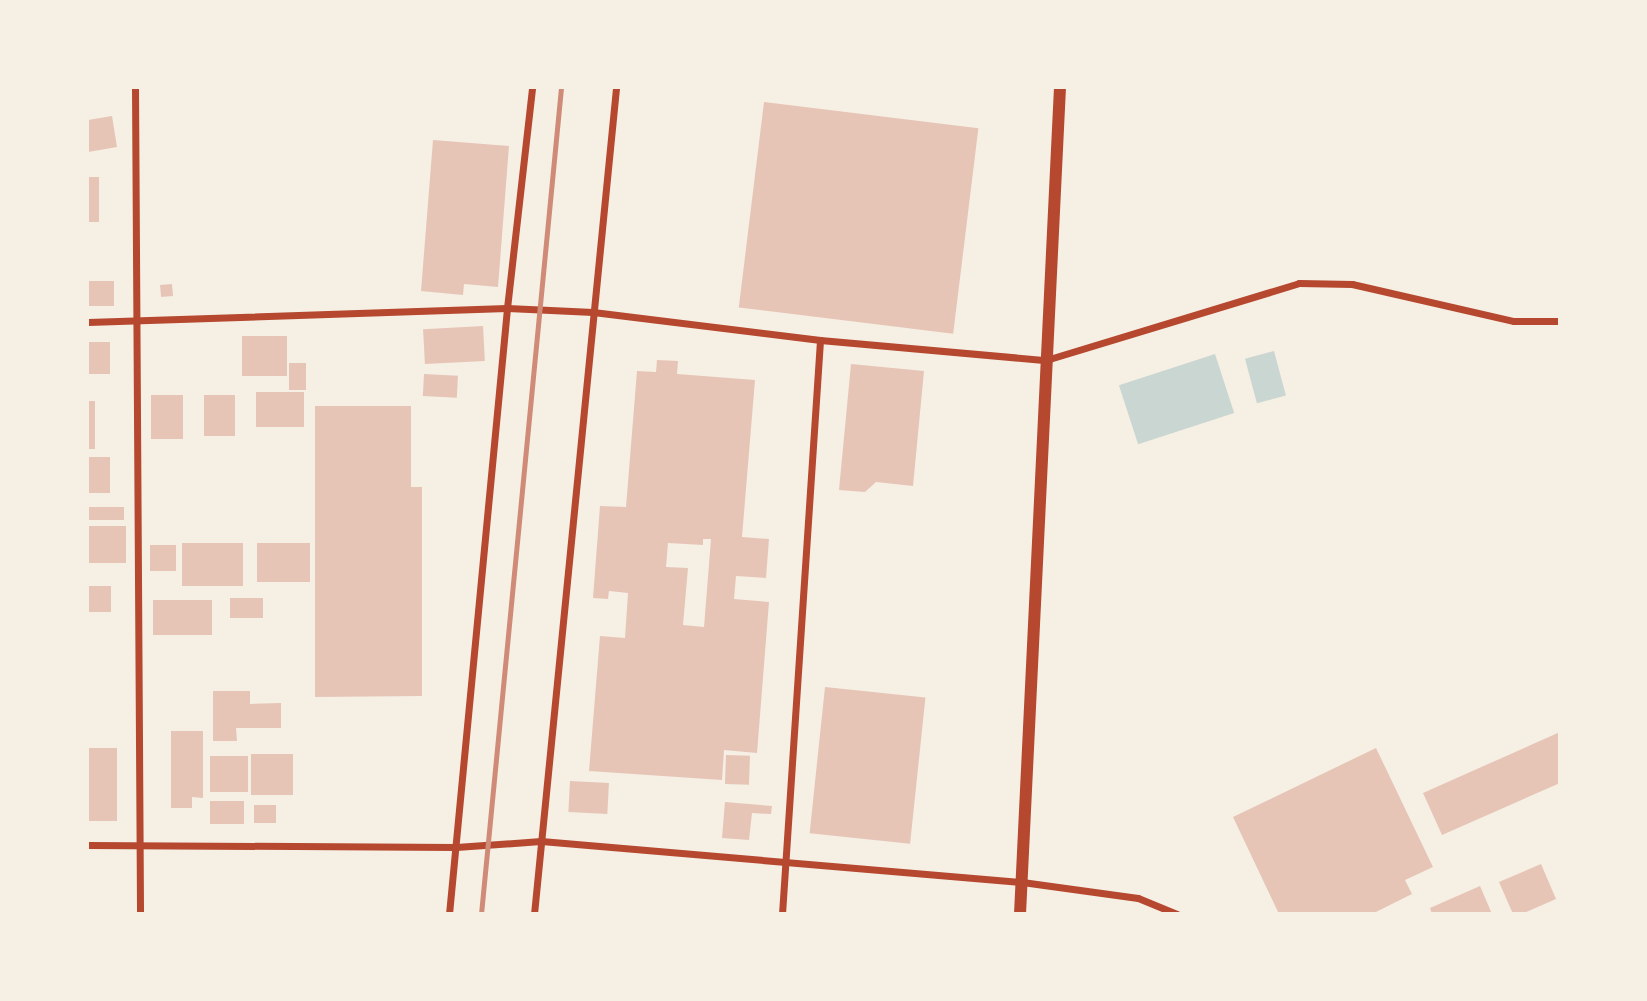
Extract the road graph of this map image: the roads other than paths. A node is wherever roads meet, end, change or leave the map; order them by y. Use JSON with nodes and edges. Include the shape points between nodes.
{"nodes":[{"id":1,"x":135,"y":88,"type":"edge"},
{"id":2,"x":532,"y":88,"type":"edge"},
{"id":3,"x":616,"y":88,"type":"edge"},
{"id":4,"x":1060,"y":88,"type":"edge"},
{"id":5,"x":507,"y":308,"type":"junction"},
{"id":6,"x":593,"y":312,"type":"junction"},
{"id":7,"x":136,"y":319,"type":"junction"},
{"id":8,"x":1559,"y":321,"type":"edge"},
{"id":9,"x":88,"y":322,"type":"edge"},
{"id":10,"x":820,"y":340,"type":"junction"},
{"id":11,"x":1046,"y":360,"type":"junction"},
{"id":12,"x":541,"y":841,"type":"junction"},
{"id":13,"x":138,"y":844,"type":"junction"},
{"id":14,"x":88,"y":845,"type":"edge"},
{"id":15,"x":456,"y":847,"type":"junction"},
{"id":16,"x":786,"y":860,"type":"junction"},
{"id":17,"x":1022,"y":882,"type":"junction"},
{"id":18,"x":140,"y":914,"type":"edge"},
{"id":19,"x":449,"y":914,"type":"edge"},
{"id":20,"x":534,"y":914,"type":"edge"},
{"id":21,"x":782,"y":914,"type":"edge"},
{"id":22,"x":1020,"y":914,"type":"edge"},
{"id":23,"x":1177,"y":914,"type":"edge"}],
"edges":[{"from":1,"to":7,"type":"street"},
{"from":2,"to":5,"type":"street"},
{"from":3,"to":6,"type":"street"},
{"from":4,"to":11,"type":"street"},
{"from":5,"to":6,"type":"street"},
{"from":5,"to":7,"type":"street"},
{"from":5,"to":15,"type":"street"},
{"from":6,"to":10,"type":"street"},
{"from":6,"to":12,"type":"street"},
{"from":7,"to":9,"type":"street"},
{"from":7,"to":13,"type":"street"},
{"from":8,"to":11,"type":"street","via":[[1514,321],[1352,284],[1299,283]]},
{"from":10,"to":11,"type":"street"},
{"from":10,"to":16,"type":"street"},
{"from":11,"to":17,"type":"street"},
{"from":12,"to":15,"type":"street"},
{"from":12,"to":16,"type":"street"},
{"from":12,"to":20,"type":"street"},
{"from":13,"to":14,"type":"street"},
{"from":13,"to":15,"type":"street"},
{"from":13,"to":18,"type":"street"},
{"from":15,"to":19,"type":"street"},
{"from":16,"to":17,"type":"street"},
{"from":16,"to":21,"type":"street"},
{"from":17,"to":22,"type":"street"},
{"from":17,"to":23,"type":"street","via":[[1138,898]]}]}
